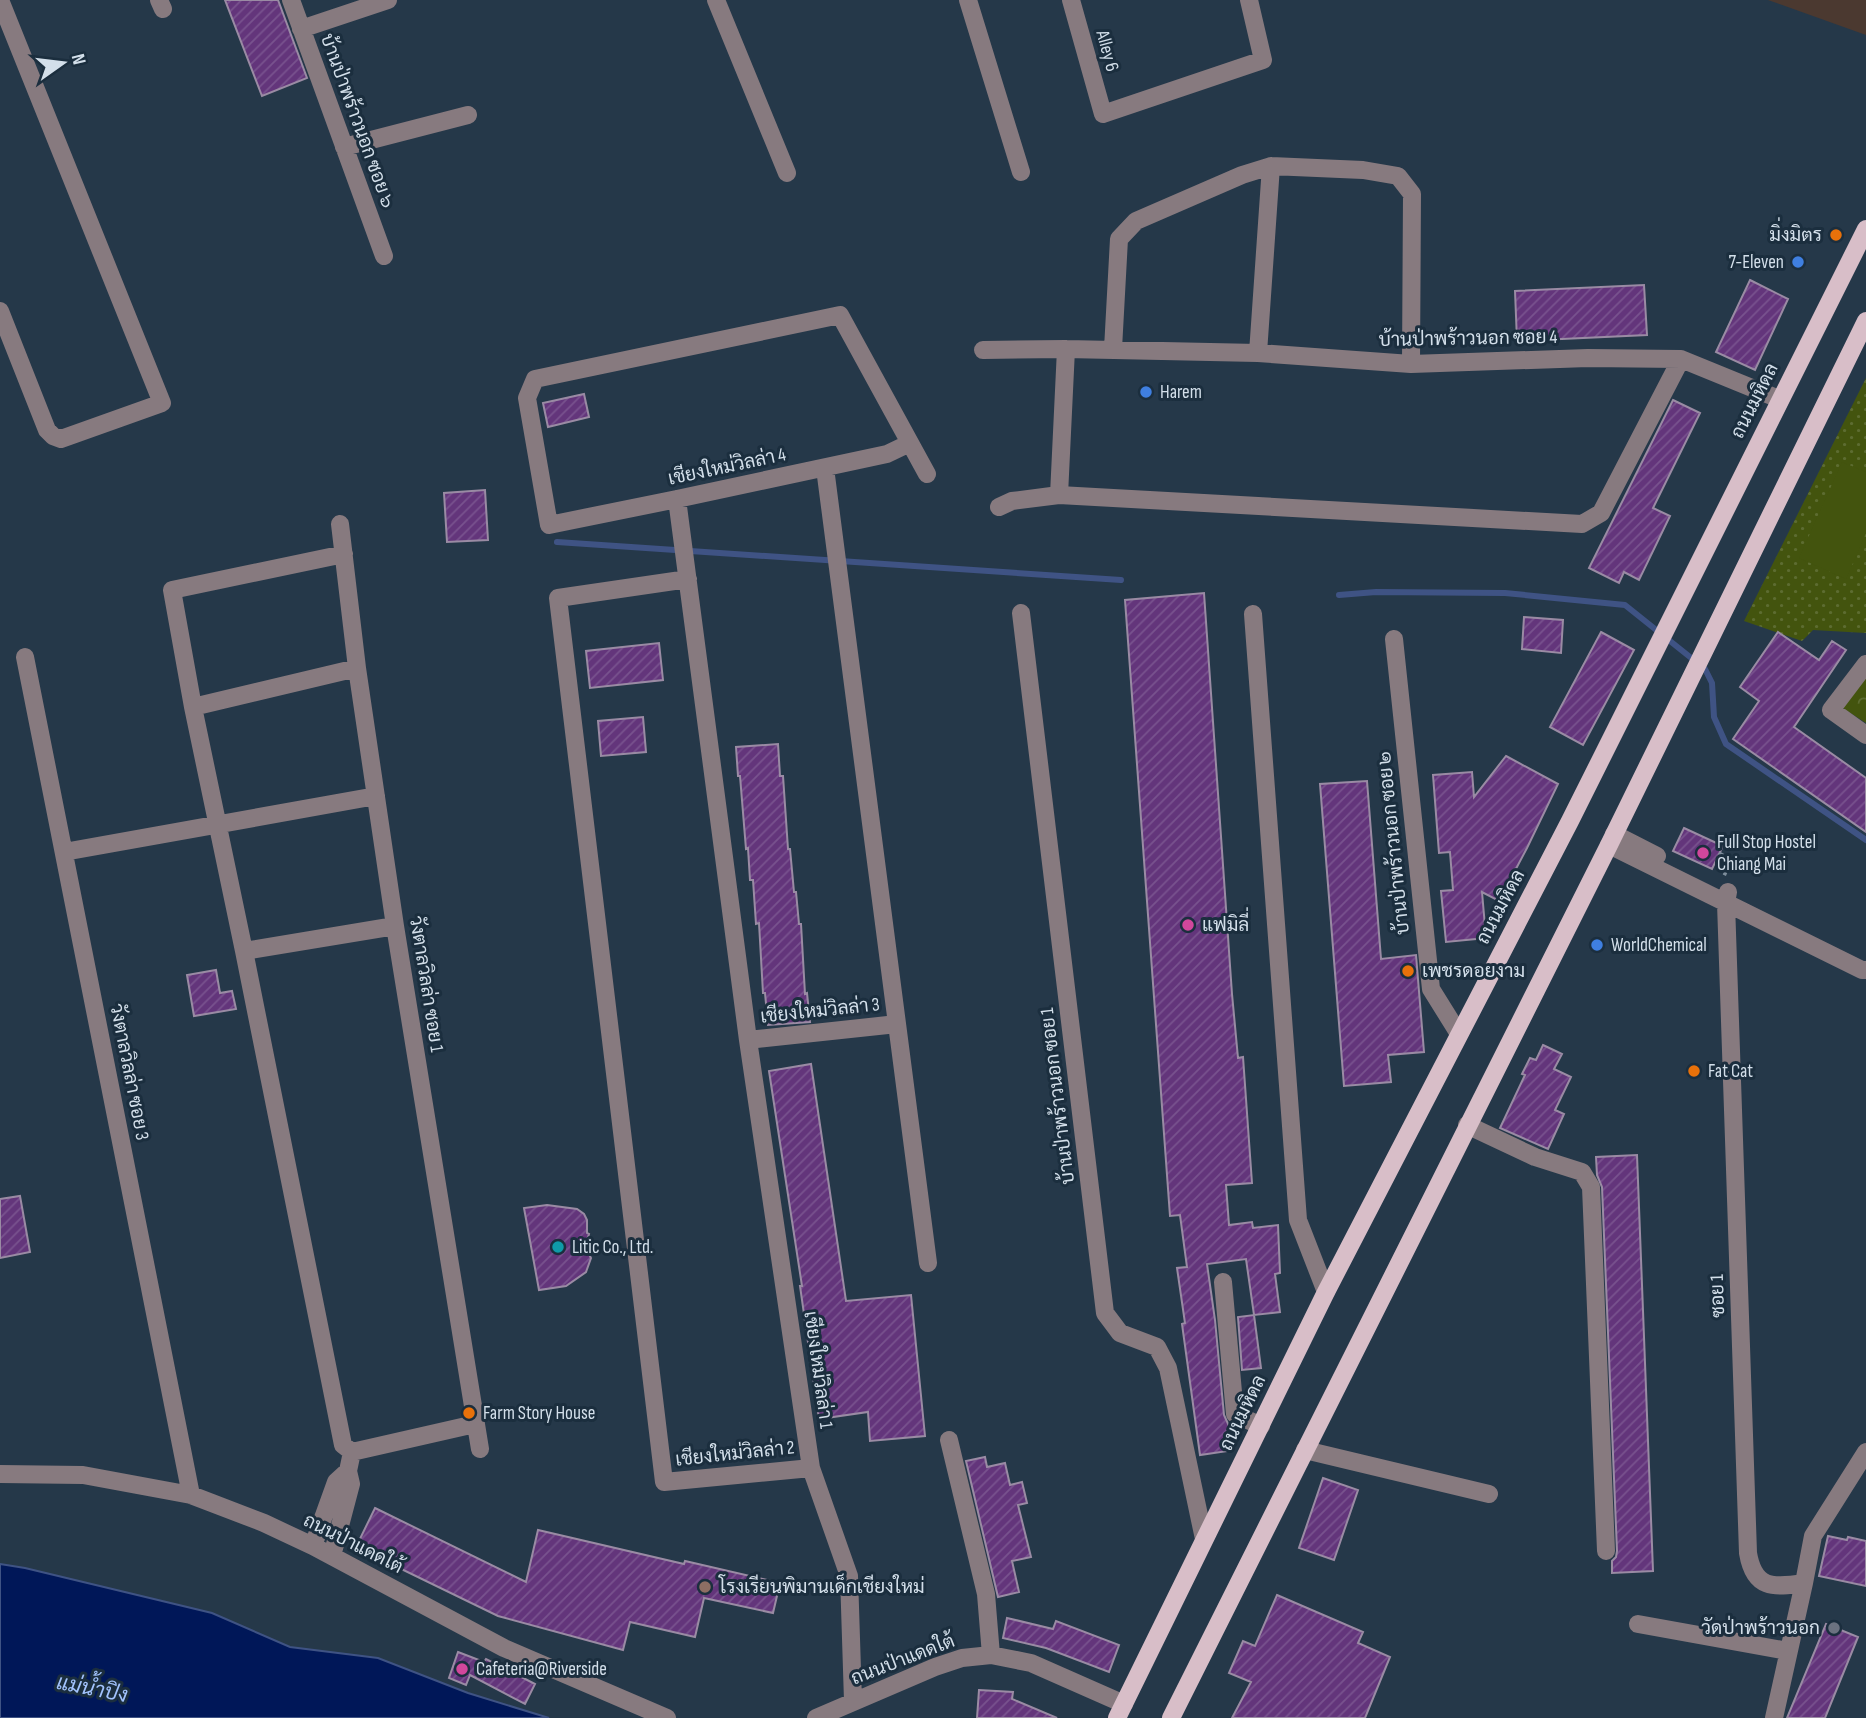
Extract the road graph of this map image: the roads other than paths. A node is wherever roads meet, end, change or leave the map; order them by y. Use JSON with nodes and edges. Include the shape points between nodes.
{"nodes":[{"id":1,"x":0,"y":0,"type":"edge"},
{"id":2,"x":291,"y":0,"type":"edge"},
{"id":3,"x":388,"y":0,"type":"edge"},
{"id":4,"x":716,"y":0,"type":"edge"},
{"id":5,"x":968,"y":0,"type":"edge"},
{"id":6,"x":1071,"y":0,"type":"edge"},
{"id":7,"x":1248,"y":0,"type":"edge"},
{"id":8,"x":302,"y":29,"type":"junction"},
{"id":9,"x":468,"y":115,"type":"dead end"},
{"id":10,"x":344,"y":147,"type":"junction"},
{"id":11,"x":1271,"y":166,"type":"junction"},
{"id":12,"x":1021,"y":172,"type":"dead end"},
{"id":13,"x":787,"y":173,"type":"dead end"},
{"id":14,"x":1866,"y":229,"type":"edge"},
{"id":15,"x":384,"y":256,"type":"dead end"},
{"id":16,"x":0,"y":312,"type":"edge"},
{"id":17,"x":1866,"y":321,"type":"edge"},
{"id":18,"x":1066,"y":349,"type":"junction"},
{"id":19,"x":1113,"y":349,"type":"junction"},
{"id":20,"x":983,"y":350,"type":"dead end"},
{"id":21,"x":1258,"y":354,"type":"junction"},
{"id":22,"x":1681,"y":359,"type":"junction"},
{"id":23,"x":1411,"y":364,"type":"junction"},
{"id":24,"x":1779,"y":399,"type":"junction"},
{"id":25,"x":911,"y":443,"type":"junction"},
{"id":26,"x":825,"y":468,"type":"junction"},
{"id":27,"x":927,"y":474,"type":"dead end"},
{"id":28,"x":1059,"y":495,"type":"junction"},
{"id":29,"x":677,"y":499,"type":"junction"},
{"id":30,"x":999,"y":508,"type":"dead end"},
{"id":31,"x":340,"y":524,"type":"dead end"},
{"id":32,"x":345,"y":554,"type":"junction"},
{"id":33,"x":688,"y":579,"type":"junction"},
{"id":34,"x":1021,"y":613,"type":"dead end"},
{"id":35,"x":1253,"y":614,"type":"dead end"},
{"id":36,"x":1394,"y":639,"type":"dead end"},
{"id":37,"x":25,"y":657,"type":"dead end"},
{"id":38,"x":1866,"y":664,"type":"edge"},
{"id":39,"x":357,"y":668,"type":"junction"},
{"id":40,"x":192,"y":707,"type":"junction"},
{"id":41,"x":1866,"y":735,"type":"edge"},
{"id":42,"x":376,"y":796,"type":"junction"},
{"id":43,"x":218,"y":823,"type":"junction"},
{"id":44,"x":1611,"y":839,"type":"junction"},
{"id":45,"x":64,"y":852,"type":"junction"},
{"id":46,"x":1724,"y":894,"type":"junction"},
{"id":47,"x":395,"y":926,"type":"junction"},
{"id":48,"x":244,"y":951,"type":"junction"},
{"id":49,"x":1866,"y":962,"type":"edge"},
{"id":50,"x":1866,"y":970,"type":"edge"},
{"id":51,"x":897,"y":1024,"type":"junction"},
{"id":52,"x":1459,"y":1034,"type":"junction"},
{"id":53,"x":748,"y":1040,"type":"junction"},
{"id":54,"x":1467,"y":1125,"type":"junction"},
{"id":55,"x":928,"y":1263,"type":"dead end"},
{"id":56,"x":1223,"y":1282,"type":"dead end"},
{"id":57,"x":1326,"y":1292,"type":"junction"},
{"id":58,"x":475,"y":1424,"type":"junction"},
{"id":59,"x":1261,"y":1426,"type":"junction"},
{"id":60,"x":949,"y":1440,"type":"dead end"},
{"id":61,"x":348,"y":1448,"type":"junction"},
{"id":62,"x":480,"y":1449,"type":"dead end"},
{"id":63,"x":1305,"y":1450,"type":"junction"},
{"id":64,"x":1866,"y":1452,"type":"edge"},
{"id":65,"x":811,"y":1468,"type":"junction"},
{"id":66,"x":348,"y":1472,"type":"junction"},
{"id":67,"x":0,"y":1474,"type":"edge"},
{"id":68,"x":1489,"y":1494,"type":"dead end"},
{"id":69,"x":191,"y":1495,"type":"junction"},
{"id":70,"x":1204,"y":1539,"type":"junction"},
{"id":71,"x":313,"y":1546,"type":"junction"},
{"id":72,"x":1606,"y":1551,"type":"dead end"},
{"id":73,"x":332,"y":1556,"type":"junction"},
{"id":74,"x":1804,"y":1583,"type":"junction"},
{"id":75,"x":1638,"y":1624,"type":"dead end"},
{"id":76,"x":1788,"y":1651,"type":"junction"},
{"id":77,"x":991,"y":1655,"type":"junction"},
{"id":78,"x":853,"y":1701,"type":"junction"},
{"id":79,"x":1121,"y":1711,"type":"edge"},
{"id":80,"x":667,"y":1718,"type":"edge"},
{"id":81,"x":816,"y":1718,"type":"edge"},
{"id":82,"x":1171,"y":1718,"type":"edge"},
{"id":83,"x":1774,"y":1718,"type":"edge"}],
"edges":[{"from":1,"to":16,"type":"street","via":[[162,403],[61,439],[53,436]]},
{"from":2,"to":8,"type":"street","name":"บ้านป่าพร้าวนอก ซอย ๖"},
{"from":3,"to":8,"type":"street"},
{"from":4,"to":13,"type":"street"},
{"from":5,"to":12,"type":"street"},
{"from":6,"to":7,"type":"street","name":"Alley 6","via":[[1103,114],[1263,60]]},
{"from":8,"to":10,"type":"street","name":"บ้านป่าพร้าวนอก ซอย ๖"},
{"from":9,"to":10,"type":"street"},
{"from":10,"to":15,"type":"street","name":"บ้านป่าพร้าวนอก ซอย ๖"},
{"from":11,"to":19,"type":"street","via":[[1136,221],[1119,239]]},
{"from":11,"to":21,"type":"street"},
{"from":11,"to":23,"type":"street","via":[[1398,176],[1412,194]]},
{"from":14,"to":24,"type":"main road","name":"ถนนมหิดล"},
{"from":17,"to":44,"type":"main road"},
{"from":18,"to":19,"type":"street","name":"บ้านป่าพร้าวนอก ซอย 4"},
{"from":18,"to":20,"type":"street","name":"บ้านป่าพร้าวนอก ซอย 4"},
{"from":18,"to":28,"type":"street"},
{"from":19,"to":21,"type":"street","name":"บ้านป่าพร้าวนอก ซอย 4"},
{"from":21,"to":23,"type":"street","name":"บ้านป่าพร้าวนอก ซอย 4"},
{"from":22,"to":23,"type":"street","name":"บ้านป่าพร้าวนอก ซอย 4"},
{"from":22,"to":24,"type":"street","name":"บ้านป่าพร้าวนอก ซอย 4"},
{"from":22,"to":28,"type":"street","via":[[1601,513],[1581,524]]},
{"from":24,"to":52,"type":"main road","name":"ถนนมหิดล"},
{"from":25,"to":26,"type":"street","name":"เชียงใหม่วิลล่า 4","via":[[887,454]]},
{"from":25,"to":27,"type":"street"},
{"from":25,"to":29,"type":"street","name":"เชียงใหม่วิลล่า 4","via":[[840,315],[535,379],[527,398],[549,525]]},
{"from":26,"to":29,"type":"street","name":"เชียงใหม่วิลล่า 4"},
{"from":26,"to":51,"type":"street"},
{"from":28,"to":30,"type":"street","via":[[1012,501]]},
{"from":29,"to":33,"type":"street","name":"เชียงใหม่วิลล่า 1"},
{"from":31,"to":32,"type":"street","name":"วังตาลวิลล่า ซอย 1"},
{"from":32,"to":39,"type":"street","name":"วังตาลวิลล่า ซอย 1"},
{"from":32,"to":40,"type":"street","via":[[172,590]]},
{"from":33,"to":53,"type":"street","name":"เชียงใหม่วิลล่า 1"},
{"from":33,"to":65,"type":"street","name":"เชียงใหม่วิลล่า 2","via":[[558,598],[664,1482]]},
{"from":34,"to":70,"type":"street","name":"บ้านป่าพร้าวนอก ซอย 1","via":[[1105,1313],[1120,1333],[1157,1346],[1168,1368]]},
{"from":35,"to":57,"type":"street","via":[[1298,1220]]},
{"from":36,"to":52,"type":"street","name":"บ้านป่าพร้าวนอก ซอย ๒","via":[[1431,989]]},
{"from":37,"to":45,"type":"street","name":"วังตาลวิลล่า ซอย 3"},
{"from":38,"to":41,"type":"street","via":[[1831,710]]},
{"from":39,"to":40,"type":"street"},
{"from":39,"to":42,"type":"street","name":"วังตาลวิลล่า ซอย 1"},
{"from":40,"to":43,"type":"street"},
{"from":42,"to":43,"type":"street"},
{"from":42,"to":47,"type":"street","name":"วังตาลวิลล่า ซอย 1"},
{"from":43,"to":45,"type":"street"},
{"from":43,"to":48,"type":"street"},
{"from":44,"to":46,"type":"street"},
{"from":44,"to":54,"type":"main road"},
{"from":45,"to":69,"type":"street","name":"วังตาลวิลล่า ซอย 3"},
{"from":46,"to":49,"type":"street"},
{"from":46,"to":50,"type":"street"},
{"from":46,"to":74,"type":"street","name":"ซอย 1","via":[[1748,1552],[1750,1567],[1759,1579],[1777,1587]]},
{"from":47,"to":48,"type":"street"},
{"from":47,"to":58,"type":"street","name":"วังตาลวิลล่า ซอย 1"},
{"from":48,"to":61,"type":"street"},
{"from":51,"to":53,"type":"street","name":"เชียงใหม่วิลล่า 3"},
{"from":51,"to":55,"type":"street"},
{"from":52,"to":57,"type":"main road","name":"ถนนมหิดล"},
{"from":53,"to":65,"type":"street","name":"เชียงใหม่วิลล่า 1"},
{"from":54,"to":63,"type":"main road"},
{"from":54,"to":72,"type":"street","via":[[1535,1157],[1582,1172],[1591,1187]]},
{"from":56,"to":59,"type":"street","via":[[1235,1414]]},
{"from":57,"to":59,"type":"main road","name":"ถนนมหิดล"},
{"from":58,"to":61,"type":"street"},
{"from":58,"to":62,"type":"street","name":"วังตาลวิลล่า ซอย 1"},
{"from":59,"to":70,"type":"main road","name":"ถนนมหิดล"},
{"from":60,"to":77,"type":"street","via":[[986,1594]]},
{"from":61,"to":66,"type":"street"},
{"from":63,"to":68,"type":"street"},
{"from":63,"to":82,"type":"main road"},
{"from":64,"to":74,"type":"street","via":[[1813,1536]]},
{"from":65,"to":78,"type":"street","name":"เชียงใหม่วิลล่า 1","via":[[849,1576]]},
{"from":66,"to":71,"type":"street","via":[[336,1482]]},
{"from":66,"to":73,"type":"street","via":[[351,1484]]},
{"from":67,"to":69,"type":"street","name":"ถนนป่าแดดใต้","via":[[83,1475]]},
{"from":69,"to":71,"type":"street","name":"ถนนป่าแดดใต้"},
{"from":70,"to":79,"type":"main road","name":"ถนนมหิดล"},
{"from":71,"to":73,"type":"street","name":"ถนนป่าแดดใต้"},
{"from":73,"to":80,"type":"street","name":"ถนนป่าแดดใต้","via":[[504,1648]]},
{"from":74,"to":76,"type":"street"},
{"from":75,"to":76,"type":"street"},
{"from":76,"to":83,"type":"street"},
{"from":77,"to":78,"type":"street","name":"ถนนป่าแดดใต้","via":[[935,1667]]},
{"from":77,"to":79,"type":"street","name":"ถนนป่าแดดใต้","via":[[1031,1663]]},
{"from":78,"to":81,"type":"street","name":"ถนนป่าแดดใต้"}]}
